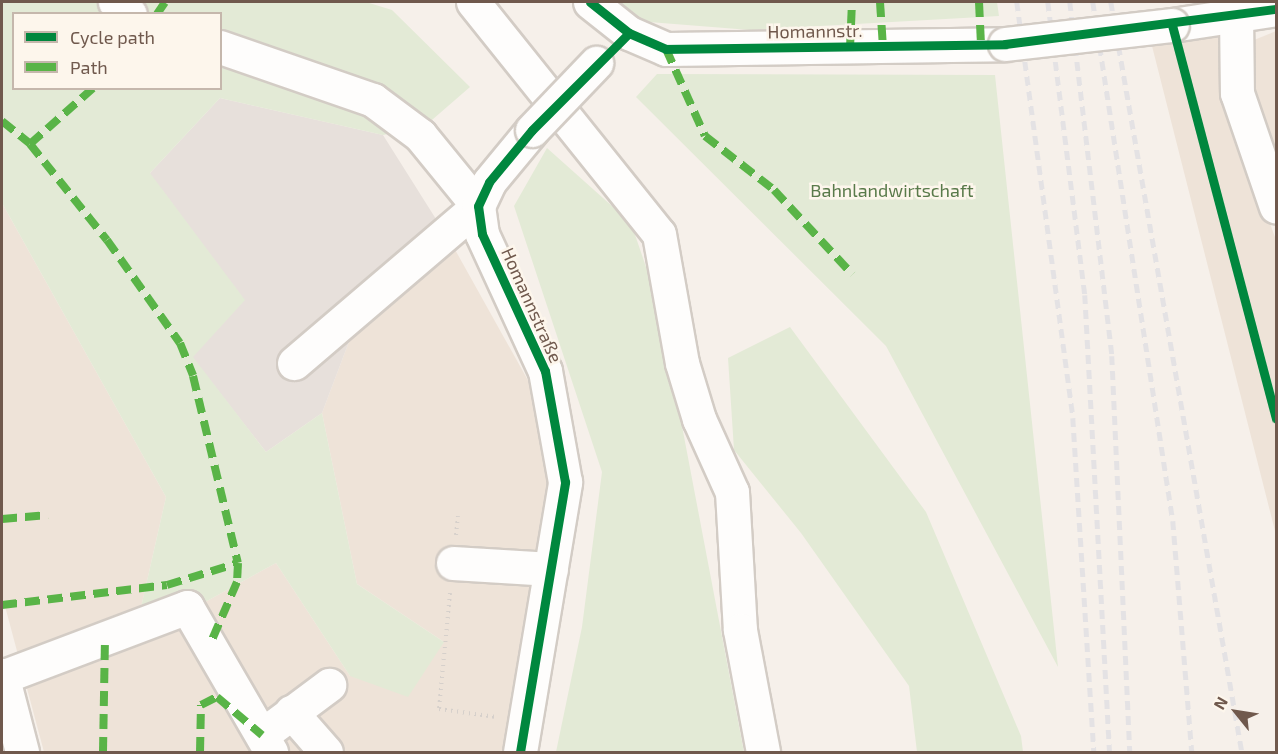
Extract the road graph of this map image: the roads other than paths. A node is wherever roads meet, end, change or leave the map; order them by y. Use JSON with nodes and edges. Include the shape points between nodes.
{"nodes":[{"id":1,"x":115,"y":2,"type":"edge"},
{"id":2,"x":473,"y":2,"type":"edge"},
{"id":3,"x":590,"y":2,"type":"edge"},
{"id":4,"x":1276,"y":9,"type":"edge"},
{"id":5,"x":128,"y":12,"type":"edge"},
{"id":6,"x":1236,"y":14,"type":"junction"},
{"id":7,"x":629,"y":33,"type":"junction"},
{"id":8,"x":222,"y":48,"type":"edge"},
{"id":9,"x":478,"y":206,"type":"junction"},
{"id":10,"x":1276,"y":207,"type":"edge"},
{"id":11,"x":294,"y":363,"type":"dead end"},
{"id":12,"x":453,"y":562,"type":"road end"},
{"id":13,"x":551,"y":569,"type":"junction"},
{"id":14,"x":2,"y":676,"type":"edge"},
{"id":15,"x":329,"y":686,"type":"dead end"},
{"id":16,"x":291,"y":712,"type":"junction"},
{"id":17,"x":267,"y":744,"type":"edge"},
{"id":18,"x":22,"y":753,"type":"edge"},
{"id":19,"x":326,"y":753,"type":"edge"},
{"id":20,"x":520,"y":753,"type":"edge"},
{"id":21,"x":763,"y":753,"type":"edge"}],
"edges":[{"from":1,"to":5,"type":"street"},
{"from":2,"to":21,"type":"street","via":[[659,234],[682,363],[699,418],[732,492],[740,630]]},
{"from":3,"to":7,"type":"street","name":"Homannstr."},
{"from":4,"to":6,"type":"street","name":"Homannstr."},
{"from":6,"to":7,"type":"street","name":"Homannstr.","bridge":true,"via":[[1005,44],[666,49]]},
{"from":6,"to":10,"type":"street","via":[[1237,93]]},
{"from":7,"to":9,"type":"street","bridge":true,"via":[[532,130],[489,182]]},
{"from":8,"to":9,"type":"street","via":[[373,100],[420,135]]},
{"from":9,"to":11,"type":"street"},
{"from":9,"to":13,"type":"street","name":"Homannstraße","via":[[482,234],[545,372],[565,482]]},
{"from":12,"to":13,"type":"street"},
{"from":13,"to":20,"type":"street","name":"Homannstraße"},
{"from":14,"to":17,"type":"street","via":[[187,607],[211,642]]},
{"from":14,"to":18,"type":"street"},
{"from":15,"to":16,"type":"street"},
{"from":16,"to":17,"type":"street"},
{"from":16,"to":19,"type":"street"}]}
